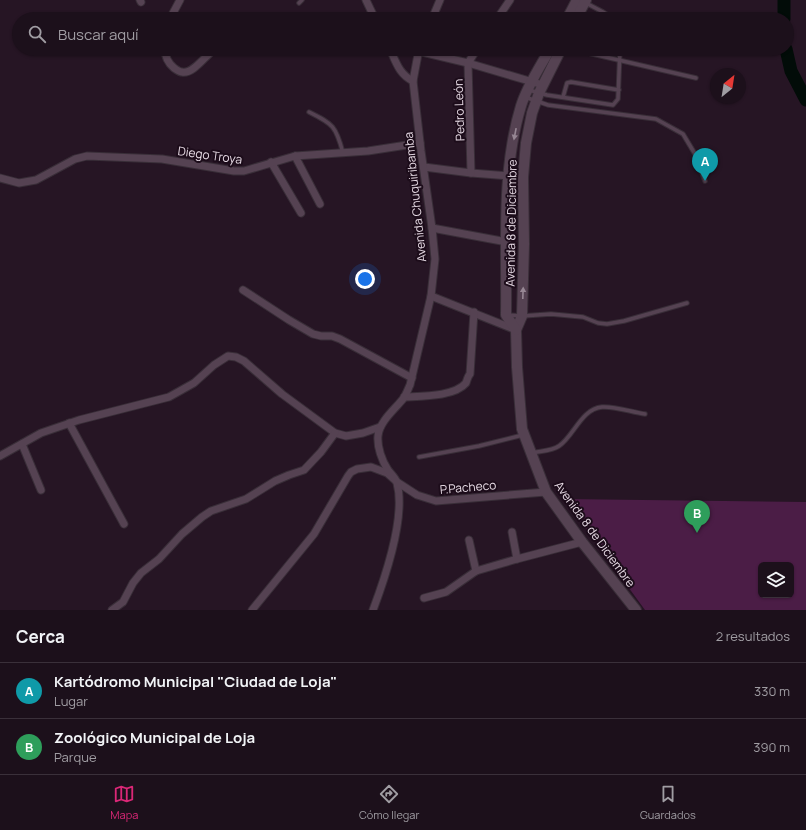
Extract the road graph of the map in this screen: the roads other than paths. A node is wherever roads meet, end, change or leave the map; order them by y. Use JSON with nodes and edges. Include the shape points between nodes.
{"nodes":[{"id":1,"x":180,"y":0,"type":"edge"},
{"id":2,"x":366,"y":0,"type":"edge"},
{"id":3,"x":440,"y":0,"type":"edge"},
{"id":4,"x":510,"y":0,"type":"edge"},
{"id":5,"x":582,"y":1,"type":"edge"},
{"id":6,"x":174,"y":12,"type":"edge"},
{"id":7,"x":372,"y":12,"type":"edge"},
{"id":8,"x":435,"y":12,"type":"edge"},
{"id":9,"x":502,"y":12,"type":"edge"},
{"id":10,"x":573,"y":12,"type":"edge"},
{"id":11,"x":578,"y":12,"type":"edge"},
{"id":12,"x":603,"y":12,"type":"edge"},
{"id":13,"x":165,"y":56,"type":"edge"},
{"id":14,"x":207,"y":56,"type":"edge"},
{"id":15,"x":393,"y":56,"type":"edge"},
{"id":16,"x":418,"y":56,"type":"edge"},
{"id":17,"x":442,"y":56,"type":"edge"},
{"id":18,"x":473,"y":56,"type":"edge"},
{"id":19,"x":546,"y":56,"type":"edge"},
{"id":20,"x":558,"y":56,"type":"edge"},
{"id":21,"x":602,"y":56,"type":"edge"},
{"id":22,"x":620,"y":56,"type":"edge"},
{"id":23,"x":620,"y":60,"type":"junction"},
{"id":24,"x":468,"y":63,"type":"junction"},
{"id":25,"x":696,"y":78,"type":"dead end"},
{"id":26,"x":413,"y":80,"type":"junction"},
{"id":27,"x":528,"y":89,"type":"junction"},
{"id":28,"x":618,"y":90,"type":"junction"},
{"id":29,"x":539,"y":93,"type":"junction"},
{"id":30,"x":563,"y":97,"type":"junction"},
{"id":31,"x":308,"y":112,"type":"dead end"},
{"id":32,"x":420,"y":143,"type":"junction"},
{"id":33,"x":344,"y":154,"type":"junction"},
{"id":34,"x":295,"y":156,"type":"junction"},
{"id":35,"x":271,"y":162,"type":"junction"},
{"id":36,"x":424,"y":167,"type":"junction"},
{"id":37,"x":471,"y":173,"type":"junction"},
{"id":38,"x":508,"y":176,"type":"junction"},
{"id":39,"x":523,"y":177,"type":"junction"},
{"id":40,"x":0,"y":178,"type":"edge"},
{"id":41,"x":705,"y":181,"type":"dead end"},
{"id":42,"x":320,"y":204,"type":"dead end"},
{"id":43,"x":301,"y":213,"type":"dead end"},
{"id":44,"x":432,"y":228,"type":"junction"},
{"id":45,"x":507,"y":242,"type":"junction"},
{"id":46,"x":243,"y":290,"type":"dead end"},
{"id":47,"x":431,"y":296,"type":"junction"},
{"id":48,"x":687,"y":303,"type":"dead end"},
{"id":49,"x":474,"y":312,"type":"junction"},
{"id":50,"x":506,"y":315,"type":"junction"},
{"id":51,"x":522,"y":316,"type":"junction"},
{"id":52,"x":516,"y":330,"type":"junction"},
{"id":53,"x":412,"y":378,"type":"junction"},
{"id":54,"x":404,"y":397,"type":"junction"},
{"id":55,"x":644,"y":414,"type":"dead end"},
{"id":56,"x":69,"y":424,"type":"junction"},
{"id":57,"x":380,"y":427,"type":"junction"},
{"id":58,"x":335,"y":433,"type":"junction"},
{"id":59,"x":524,"y":435,"type":"junction"},
{"id":60,"x":22,"y":444,"type":"junction"},
{"id":61,"x":531,"y":453,"type":"junction"},
{"id":62,"x":0,"y":456,"type":"edge"},
{"id":63,"x":419,"y":457,"type":"dead end"},
{"id":64,"x":397,"y":482,"type":"junction"},
{"id":65,"x":41,"y":490,"type":"dead end"},
{"id":66,"x":546,"y":492,"type":"junction"},
{"id":67,"x":124,"y":524,"type":"dead end"},
{"id":68,"x":512,"y":532,"type":"dead end"},
{"id":69,"x":469,"y":540,"type":"dead end"},
{"id":70,"x":582,"y":542,"type":"junction"},
{"id":71,"x":517,"y":558,"type":"junction"},
{"id":72,"x":476,"y":571,"type":"junction"},
{"id":73,"x":424,"y":598,"type":"dead end"},
{"id":74,"x":112,"y":610,"type":"edge"},
{"id":75,"x":252,"y":610,"type":"edge"},
{"id":76,"x":373,"y":610,"type":"edge"},
{"id":77,"x":636,"y":610,"type":"edge"}],
"edges":[{"from":1,"to":6,"type":"street"},
{"from":2,"to":7,"type":"street"},
{"from":3,"to":8,"type":"street"},
{"from":4,"to":9,"type":"street"},
{"from":5,"to":10,"type":"main road"},
{"from":5,"to":11,"type":"main road"},
{"from":5,"to":12,"type":"lane"},
{"from":13,"to":14,"type":"street","via":[[170,64],[184,73],[192,70]]},
{"from":15,"to":26,"type":"street","via":[[400,71]]},
{"from":16,"to":26,"type":"street","name":"Avenida Chuquiribamba"},
{"from":17,"to":24,"type":"street"},
{"from":18,"to":24,"type":"street","name":"Pedro León"},
{"from":19,"to":27,"type":"main road","name":"Avenida 8 de Diciembre"},
{"from":20,"to":29,"type":"main road","name":"Avenida 8 de Diciembre"},
{"from":21,"to":23,"type":"lane"},
{"from":22,"to":23,"type":"lane"},
{"from":23,"to":25,"type":"lane"},
{"from":23,"to":28,"type":"lane"},
{"from":24,"to":27,"type":"street"},
{"from":24,"to":37,"type":"street","name":"Pedro León"},
{"from":26,"to":32,"type":"street","name":"Avenida Chuquiribamba"},
{"from":27,"to":29,"type":"street"},
{"from":27,"to":29,"type":"lane"},
{"from":27,"to":38,"type":"main road","name":"Avenida 8 de Diciembre","one_way":true,"via":[[517,122]]},
{"from":28,"to":30,"type":"lane","via":[[570,82],[567,83]]},
{"from":28,"to":30,"type":"lane","via":[[618,99],[613,104]]},
{"from":29,"to":30,"type":"lane"},
{"from":29,"to":39,"type":"main road","name":"Avenida 8 de Diciembre","via":[[526,143]]},
{"from":29,"to":41,"type":"lane","via":[[548,105],[656,119],[683,134],[695,154]]},
{"from":31,"to":33,"type":"lane","via":[[332,126],[338,134]]},
{"from":32,"to":33,"type":"street","name":"Diego Troya"},
{"from":32,"to":36,"type":"street","name":"Avenida Chuquiribamba"},
{"from":33,"to":34,"type":"street","name":"Diego Troya"},
{"from":34,"to":35,"type":"street","name":"Diego Troya"},
{"from":34,"to":42,"type":"street"},
{"from":35,"to":40,"type":"street","name":"Diego Troya","via":[[239,171],[162,159],[87,156],[75,159],[36,180],[19,184]]},
{"from":35,"to":43,"type":"street"},
{"from":36,"to":37,"type":"street"},
{"from":36,"to":44,"type":"street","name":"Avenida Chuquiribamba"},
{"from":37,"to":38,"type":"street"},
{"from":38,"to":39,"type":"street"},
{"from":38,"to":45,"type":"main road","name":"Avenida 8 de Diciembre"},
{"from":51,"to":39,"type":"main road","name":"Avenida 8 de Diciembre","one_way":true},
{"from":44,"to":45,"type":"street"},
{"from":44,"to":47,"type":"street","name":"Avenida Chuquiribamba","via":[[435,259]]},
{"from":45,"to":50,"type":"main road","name":"Avenida 8 de Diciembre"},
{"from":46,"to":53,"type":"street","via":[[313,334],[340,339]]},
{"from":47,"to":49,"type":"street"},
{"from":47,"to":53,"type":"street","name":"Avenida Chuquiribamba"},
{"from":48,"to":51,"type":"lane","via":[[607,324],[583,317],[551,314]]},
{"from":49,"to":52,"type":"street"},
{"from":49,"to":54,"type":"street","via":[[470,374],[466,382],[452,391]]},
{"from":50,"to":51,"type":"lane"},
{"from":50,"to":52,"type":"main road"},
{"from":51,"to":52,"type":"main road","name":"Avenida 8 de Diciembre"},
{"from":52,"to":59,"type":"main road","name":"Avenida 8 de Diciembre","via":[[516,367]]},
{"from":53,"to":54,"type":"street","name":"Avenida Chuquiribamba"},
{"from":54,"to":57,"type":"street","name":"Avenida Chuquiribamba"},
{"from":55,"to":61,"type":"lane","via":[[601,407],[588,414],[557,447]]},
{"from":56,"to":58,"type":"street","via":[[98,414],[169,397],[194,383],[228,356],[244,361],[282,394]]},
{"from":56,"to":60,"type":"street","via":[[41,433]]},
{"from":56,"to":67,"type":"street"},
{"from":57,"to":58,"type":"street","via":[[346,436]]},
{"from":57,"to":64,"type":"street","via":[[378,436],[381,456]]},
{"from":58,"to":74,"type":"street","via":[[304,470],[275,481],[246,498],[202,517],[141,573],[123,602]]},
{"from":59,"to":61,"type":"main road","name":"Avenida 8 de Diciembre"},
{"from":59,"to":63,"type":"lane"},
{"from":60,"to":62,"type":"street"},
{"from":60,"to":65,"type":"street"},
{"from":61,"to":66,"type":"main road","name":"Avenida 8 de Diciembre"},
{"from":64,"to":66,"type":"street","name":"P.Pacheco","via":[[417,496],[436,502]]},
{"from":64,"to":75,"type":"street","name":"P.Pacheco","via":[[387,472],[371,467],[351,472],[314,534]]},
{"from":64,"to":76,"type":"street","via":[[399,510],[396,531]]},
{"from":66,"to":70,"type":"main road","name":"Avenida 8 de Diciembre"},
{"from":68,"to":71,"type":"street"},
{"from":69,"to":72,"type":"street"},
{"from":70,"to":71,"type":"street"},
{"from":70,"to":77,"type":"main road","name":"Avenida 8 de Diciembre"},
{"from":71,"to":72,"type":"street"},
{"from":72,"to":73,"type":"street","via":[[446,592]]}]}
